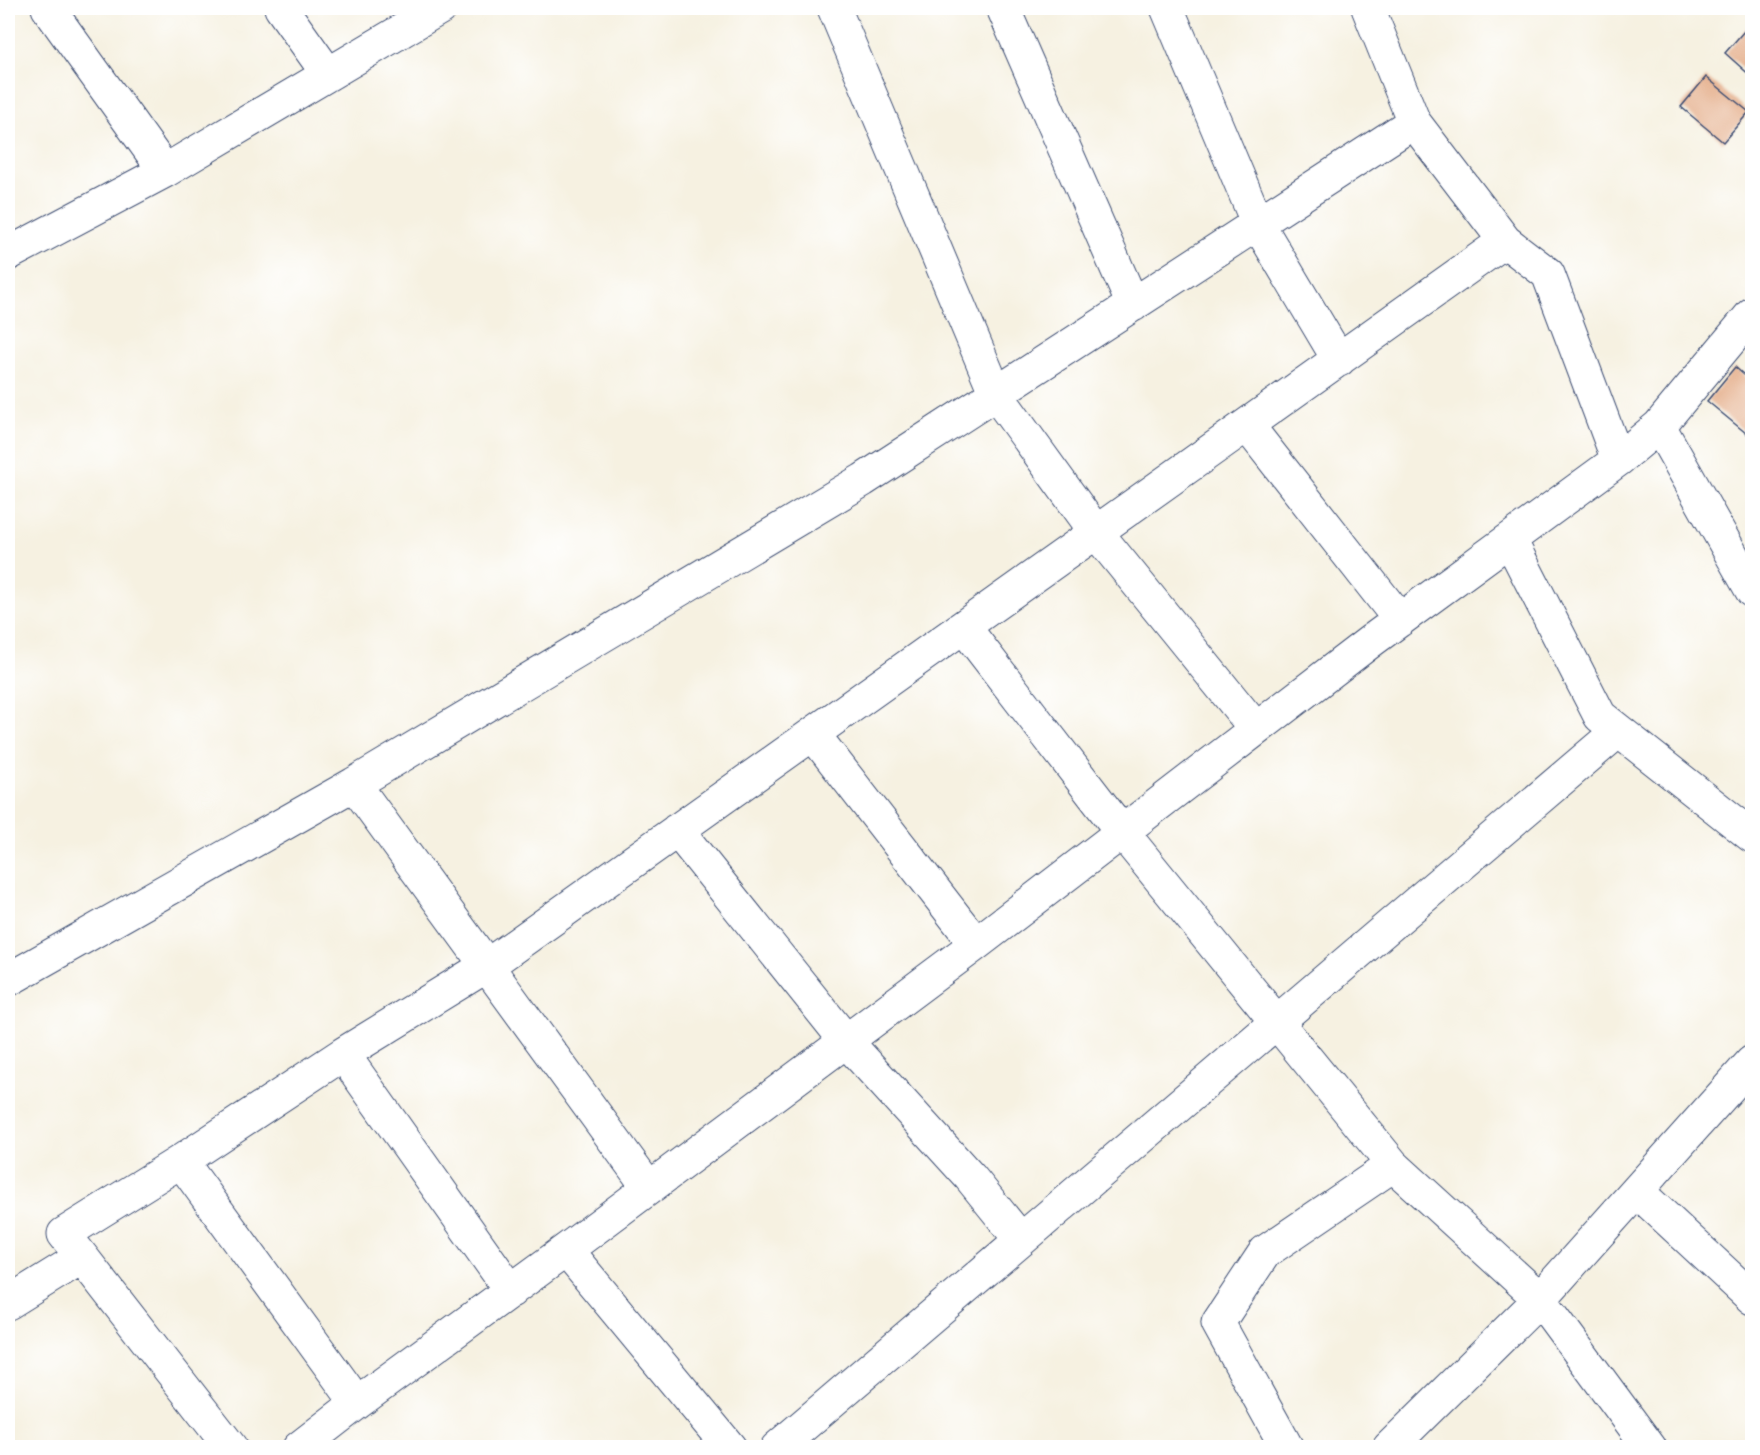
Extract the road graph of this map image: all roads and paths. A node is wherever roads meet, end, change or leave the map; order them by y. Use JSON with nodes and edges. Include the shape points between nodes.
{"nodes":[{"id":1,"x":48,"y":8,"type":"edge"},
{"id":2,"x":281,"y":8,"type":"edge"},
{"id":3,"x":440,"y":8,"type":"edge"},
{"id":4,"x":834,"y":8,"type":"edge"},
{"id":5,"x":1003,"y":8,"type":"edge"},
{"id":6,"x":1167,"y":8,"type":"edge"},
{"id":7,"x":1368,"y":8,"type":"edge"},
{"id":8,"x":328,"y":74,"type":"junction"},
{"id":9,"x":1414,"y":122,"type":"junction"},
{"id":10,"x":165,"y":171,"type":"junction"},
{"id":11,"x":1258,"y":224,"type":"junction"},
{"id":12,"x":1505,"y":241,"type":"junction"},
{"id":13,"x":8,"y":254,"type":"edge"},
{"id":14,"x":1133,"y":305,"type":"junction"},
{"id":15,"x":1752,"y":314,"type":"edge"},
{"id":16,"x":1339,"y":360,"type":"junction"},
{"id":17,"x":996,"y":394,"type":"junction"},
{"id":18,"x":1247,"y":425,"type":"junction"},
{"id":19,"x":1659,"y":426,"type":"junction"},
{"id":20,"x":1618,"y":460,"type":"junction"},
{"id":21,"x":1096,"y":532,"type":"junction"},
{"id":22,"x":1510,"y":540,"type":"junction"},
{"id":23,"x":1752,"y":591,"type":"edge"},
{"id":24,"x":1400,"y":620,"type":"junction"},
{"id":25,"x":964,"y":627,"type":"junction"},
{"id":26,"x":1256,"y":729,"type":"junction"},
{"id":27,"x":1618,"y":731,"type":"junction"},
{"id":28,"x":813,"y":734,"type":"junction"},
{"id":29,"x":354,"y":783,"type":"junction"},
{"id":30,"x":677,"y":830,"type":"junction"},
{"id":31,"x":1122,"y":832,"type":"junction"},
{"id":32,"x":1752,"y":836,"type":"edge"},
{"id":33,"x":976,"y":944,"type":"junction"},
{"id":34,"x":488,"y":965,"type":"junction"},
{"id":35,"x":8,"y":980,"type":"edge"},
{"id":36,"x":1277,"y":1022,"type":"junction"},
{"id":37,"x":846,"y":1041,"type":"junction"},
{"id":38,"x":343,"y":1054,"type":"junction"},
{"id":39,"x":1752,"y":1062,"type":"edge"},
{"id":40,"x":182,"y":1161,"type":"junction"},
{"id":41,"x":1393,"y":1165,"type":"junction"},
{"id":42,"x":650,"y":1188,"type":"junction"},
{"id":43,"x":1637,"y":1191,"type":"junction"},
{"id":44,"x":1021,"y":1240,"type":"junction"},
{"id":45,"x":566,"y":1250,"type":"junction"},
{"id":46,"x":82,"y":1257,"type":"junction"},
{"id":47,"x":511,"y":1291,"type":"junction"},
{"id":48,"x":1752,"y":1298,"type":"edge"},
{"id":49,"x":1540,"y":1299,"type":"junction"},
{"id":50,"x":8,"y":1303,"type":"edge"},
{"id":51,"x":357,"y":1403,"type":"junction"},
{"id":52,"x":231,"y":1448,"type":"edge"},
{"id":53,"x":299,"y":1448,"type":"edge"},
{"id":54,"x":730,"y":1448,"type":"edge"},
{"id":55,"x":777,"y":1448,"type":"edge"},
{"id":56,"x":1287,"y":1448,"type":"edge"},
{"id":57,"x":1389,"y":1448,"type":"edge"},
{"id":58,"x":1650,"y":1448,"type":"edge"}],
"edges":[{"from":1,"to":10,"type":"street"},
{"from":2,"to":8,"type":"street"},
{"from":3,"to":8,"type":"street"},
{"from":4,"to":17,"type":"street"},
{"from":5,"to":14,"type":"street"},
{"from":6,"to":11,"type":"street"},
{"from":7,"to":9,"type":"street"},
{"from":8,"to":10,"type":"street"},
{"from":9,"to":11,"type":"street"},
{"from":9,"to":12,"type":"street"},
{"from":10,"to":13,"type":"street"},
{"from":11,"to":14,"type":"street"},
{"from":11,"to":16,"type":"street"},
{"from":12,"to":16,"type":"street"},
{"from":12,"to":20,"type":"street","via":[[1548,274]]},
{"from":14,"to":17,"type":"street"},
{"from":15,"to":19,"type":"street"},
{"from":16,"to":18,"type":"street"},
{"from":17,"to":21,"type":"street"},
{"from":17,"to":29,"type":"street","via":[[863,480]]},
{"from":18,"to":21,"type":"street"},
{"from":18,"to":24,"type":"street"},
{"from":19,"to":20,"type":"street"},
{"from":19,"to":23,"type":"street"},
{"from":20,"to":22,"type":"street"},
{"from":21,"to":25,"type":"street"},
{"from":21,"to":26,"type":"street"},
{"from":22,"to":24,"type":"street"},
{"from":22,"to":27,"type":"street","via":[[1600,716]]},
{"from":24,"to":26,"type":"street"},
{"from":25,"to":28,"type":"street"},
{"from":25,"to":31,"type":"street"},
{"from":26,"to":31,"type":"street"},
{"from":27,"to":32,"type":"street"},
{"from":27,"to":36,"type":"street"},
{"from":28,"to":30,"type":"street"},
{"from":28,"to":33,"type":"street"},
{"from":29,"to":34,"type":"street"},
{"from":29,"to":35,"type":"street"},
{"from":30,"to":34,"type":"street"},
{"from":30,"to":37,"type":"street"},
{"from":31,"to":33,"type":"street"},
{"from":31,"to":36,"type":"street"},
{"from":33,"to":37,"type":"street"},
{"from":34,"to":38,"type":"street"},
{"from":34,"to":42,"type":"street"},
{"from":36,"to":41,"type":"street"},
{"from":36,"to":44,"type":"street"},
{"from":37,"to":42,"type":"street"},
{"from":37,"to":44,"type":"street","via":[[970,1177]]},
{"from":38,"to":40,"type":"street"},
{"from":38,"to":47,"type":"street"},
{"from":39,"to":43,"type":"street"},
{"from":40,"to":46,"type":"street","via":[[64,1234]]},
{"from":40,"to":51,"type":"street"},
{"from":41,"to":49,"type":"street"},
{"from":41,"to":56,"type":"street","via":[[1265,1252],[1218,1323]]},
{"from":42,"to":45,"type":"street"},
{"from":43,"to":48,"type":"street"},
{"from":43,"to":49,"type":"street"},
{"from":44,"to":55,"type":"street"},
{"from":45,"to":47,"type":"street"},
{"from":45,"to":54,"type":"street"},
{"from":46,"to":50,"type":"street"},
{"from":46,"to":52,"type":"street"},
{"from":47,"to":51,"type":"street"},
{"from":49,"to":57,"type":"street"},
{"from":49,"to":58,"type":"street"},
{"from":51,"to":53,"type":"street"}]}
